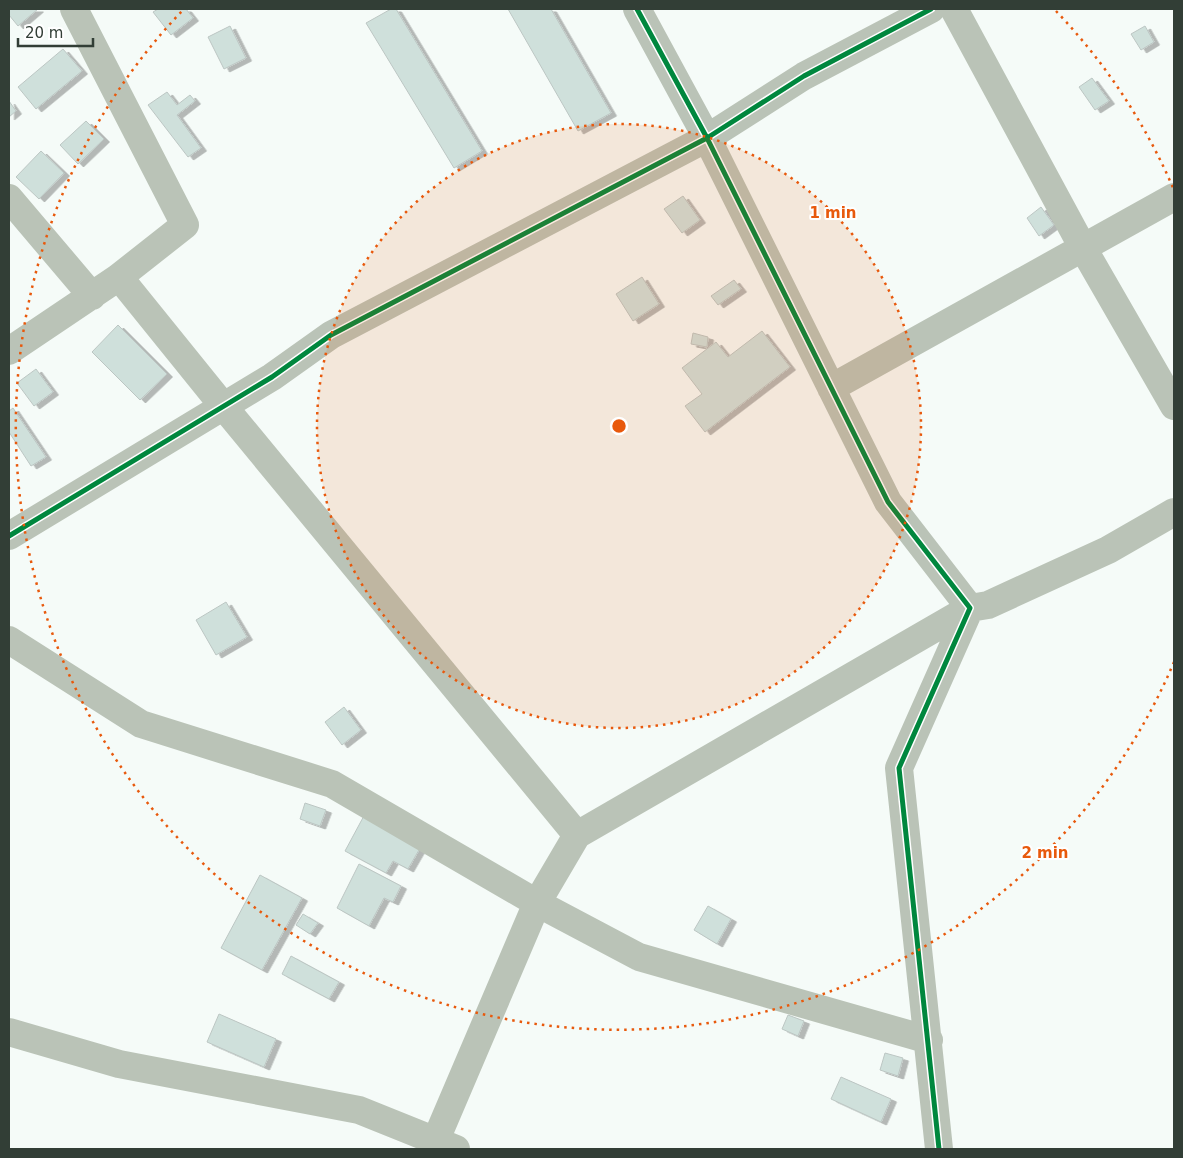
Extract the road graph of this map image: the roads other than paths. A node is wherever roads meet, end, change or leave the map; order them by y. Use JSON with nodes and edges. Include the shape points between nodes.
{"nodes":[{"id":1,"x":74,"y":9,"type":"edge"},
{"id":2,"x":638,"y":9,"type":"edge"},
{"id":3,"x":931,"y":9,"type":"edge"},
{"id":4,"x":954,"y":9,"type":"edge"},
{"id":5,"x":707,"y":138,"type":"junction"},
{"id":6,"x":1174,"y":196,"type":"edge"},
{"id":7,"x":12,"y":209,"type":"edge"},
{"id":8,"x":1083,"y":248,"type":"junction"},
{"id":9,"x":119,"y":277,"type":"junction"},
{"id":10,"x":92,"y":296,"type":"junction"},
{"id":11,"x":9,"y":351,"type":"edge"},
{"id":12,"x":831,"y":388,"type":"junction"},
{"id":13,"x":1174,"y":406,"type":"edge"},
{"id":14,"x":224,"y":407,"type":"junction"},
{"id":15,"x":1174,"y":512,"type":"edge"},
{"id":16,"x":9,"y":536,"type":"edge"},
{"id":17,"x":970,"y":608,"type":"junction"},
{"id":18,"x":9,"y":640,"type":"edge"},
{"id":19,"x":577,"y":835,"type":"junction"},
{"id":20,"x":537,"y":903,"type":"junction"},
{"id":21,"x":9,"y":1032,"type":"edge"},
{"id":22,"x":929,"y":1040,"type":"junction"},
{"id":23,"x":441,"y":1146,"type":"edge"},
{"id":24,"x":939,"y":1149,"type":"edge"}],
"edges":[{"from":1,"to":9,"type":"street","via":[[185,225]]},
{"from":2,"to":5,"type":"street"},
{"from":3,"to":5,"type":"street","via":[[804,76]]},
{"from":4,"to":8,"type":"street"},
{"from":5,"to":12,"type":"street"},
{"from":5,"to":14,"type":"street","via":[[331,335]]},
{"from":6,"to":8,"type":"street"},
{"from":7,"to":10,"type":"street"},
{"from":8,"to":12,"type":"street"},
{"from":8,"to":13,"type":"street"},
{"from":9,"to":10,"type":"street"},
{"from":9,"to":14,"type":"street"},
{"from":10,"to":11,"type":"street"},
{"from":12,"to":17,"type":"street","via":[[888,502]]},
{"from":14,"to":16,"type":"street"},
{"from":14,"to":19,"type":"street"},
{"from":15,"to":17,"type":"street","via":[[1108,550],[988,605]]},
{"from":17,"to":19,"type":"street"},
{"from":17,"to":22,"type":"street","via":[[899,768]]},
{"from":18,"to":20,"type":"street","via":[[141,724],[332,784]]},
{"from":19,"to":20,"type":"street"},
{"from":20,"to":22,"type":"street","via":[[639,957]]},
{"from":20,"to":23,"type":"street"},
{"from":21,"to":23,"type":"street","via":[[119,1064],[359,1110]]},
{"from":22,"to":24,"type":"street"}]}
